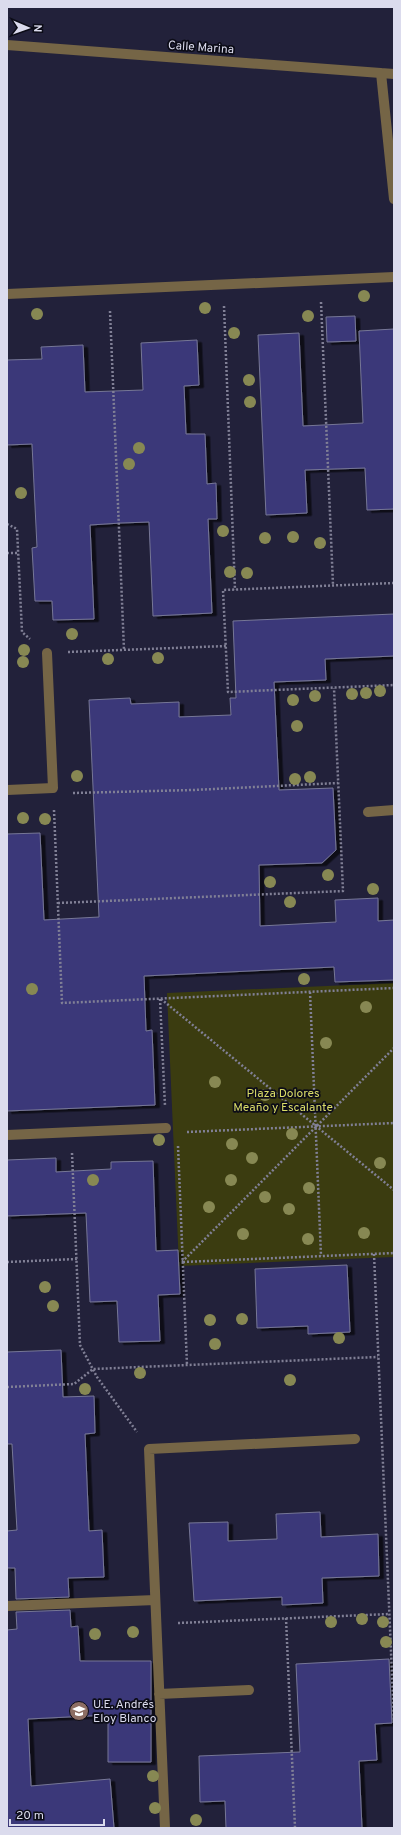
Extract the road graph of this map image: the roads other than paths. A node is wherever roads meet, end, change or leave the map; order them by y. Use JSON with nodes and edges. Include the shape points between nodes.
{"nodes":[{"id":1,"x":7,"y":45,"type":"edge"},
{"id":2,"x":381,"y":73,"type":"junction"},
{"id":3,"x":394,"y":74,"type":"edge"},
{"id":4,"x":394,"y":199,"type":"edge"},
{"id":5,"x":394,"y":276,"type":"edge"},
{"id":6,"x":7,"y":294,"type":"edge"},
{"id":7,"x":48,"y":653,"type":"road end"},
{"id":8,"x":7,"y":790,"type":"edge"},
{"id":9,"x":394,"y":810,"type":"edge"},
{"id":10,"x":368,"y":812,"type":"dead end"},
{"id":11,"x":166,"y":1128,"type":"road end"},
{"id":12,"x":7,"y":1135,"type":"edge"},
{"id":13,"x":355,"y":1439,"type":"dead end"},
{"id":14,"x":155,"y":1600,"type":"junction"},
{"id":15,"x":7,"y":1606,"type":"edge"},
{"id":16,"x":249,"y":1690,"type":"dead end"},
{"id":17,"x":160,"y":1694,"type":"junction"},
{"id":18,"x":165,"y":1828,"type":"edge"}],
"edges":[{"from":1,"to":2,"type":"street","name":"Calle Marina"},
{"from":2,"to":3,"type":"street","name":"Calle Marina"},
{"from":2,"to":4,"type":"street"},
{"from":5,"to":6,"type":"street"},
{"from":7,"to":8,"type":"street","via":[[53,788]]},
{"from":9,"to":10,"type":"street"},
{"from":11,"to":12,"type":"street"},
{"from":13,"to":14,"type":"street","via":[[149,1449]]},
{"from":14,"to":15,"type":"street"},
{"from":14,"to":17,"type":"street"},
{"from":16,"to":17,"type":"street"},
{"from":17,"to":18,"type":"street"}]}
